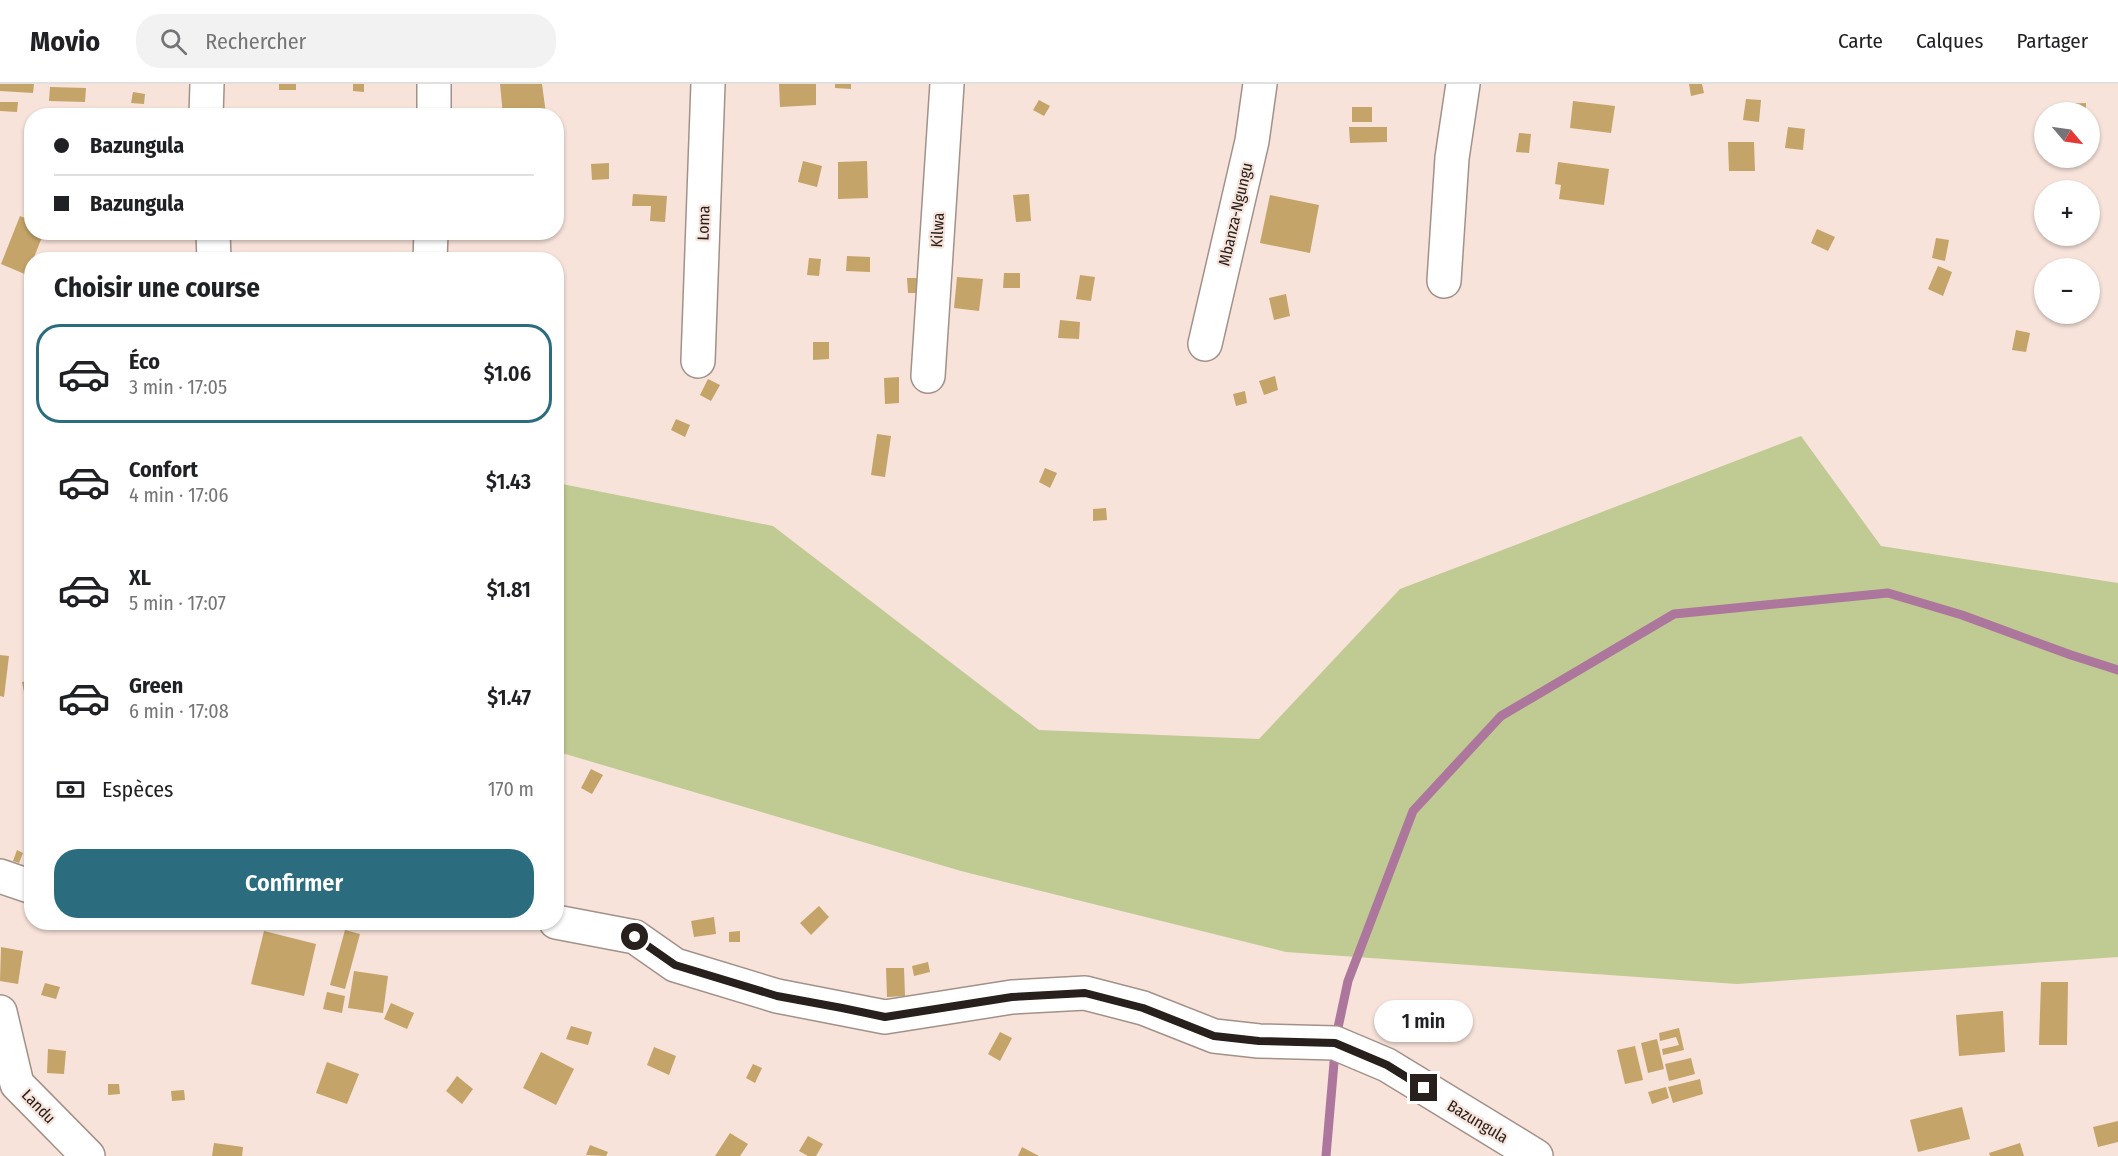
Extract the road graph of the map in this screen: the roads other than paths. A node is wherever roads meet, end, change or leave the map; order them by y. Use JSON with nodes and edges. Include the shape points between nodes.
{"nodes":[{"id":1,"x":207,"y":84,"type":"edge"},
{"id":2,"x":434,"y":84,"type":"edge"},
{"id":3,"x":708,"y":84,"type":"edge"},
{"id":4,"x":947,"y":84,"type":"edge"},
{"id":5,"x":1260,"y":84,"type":"edge"},
{"id":6,"x":1463,"y":84,"type":"edge"},
{"id":7,"x":207,"y":108,"type":"edge"},
{"id":8,"x":434,"y":108,"type":"edge"},
{"id":9,"x":1444,"y":281,"type":"dead end"},
{"id":10,"x":1205,"y":344,"type":"dead end"},
{"id":11,"x":698,"y":361,"type":"dead end"},
{"id":12,"x":928,"y":376,"type":"dead end"},
{"id":13,"x":0,"y":876,"type":"edge"},
{"id":14,"x":24,"y":884,"type":"edge"},
{"id":15,"x":564,"y":924,"type":"edge"},
{"id":16,"x":0,"y":1012,"type":"edge"},
{"id":17,"x":76,"y":1152,"type":"edge"},
{"id":18,"x":1536,"y":1156,"type":"edge"}],
"edges":[{"from":1,"to":7,"type":"street"},
{"from":2,"to":8,"type":"street"},
{"from":3,"to":11,"type":"street","name":"Loma"},
{"from":4,"to":12,"type":"street","name":"Kilwa"},
{"from":5,"to":10,"type":"street","name":"Mbanza-Ngungu","via":[[1252,141]]},
{"from":6,"to":9,"type":"street","via":[[1452,158]]},
{"from":13,"to":14,"type":"street"},
{"from":15,"to":18,"type":"street","name":"Bazungula","via":[[635,937],[675,965],[777,996],[885,1017],[1012,997],[1085,993],[1143,1008],[1214,1036],[1335,1043],[1387,1065]]},
{"from":16,"to":17,"type":"street","name":"Landu","via":[[17,1084]]}]}
